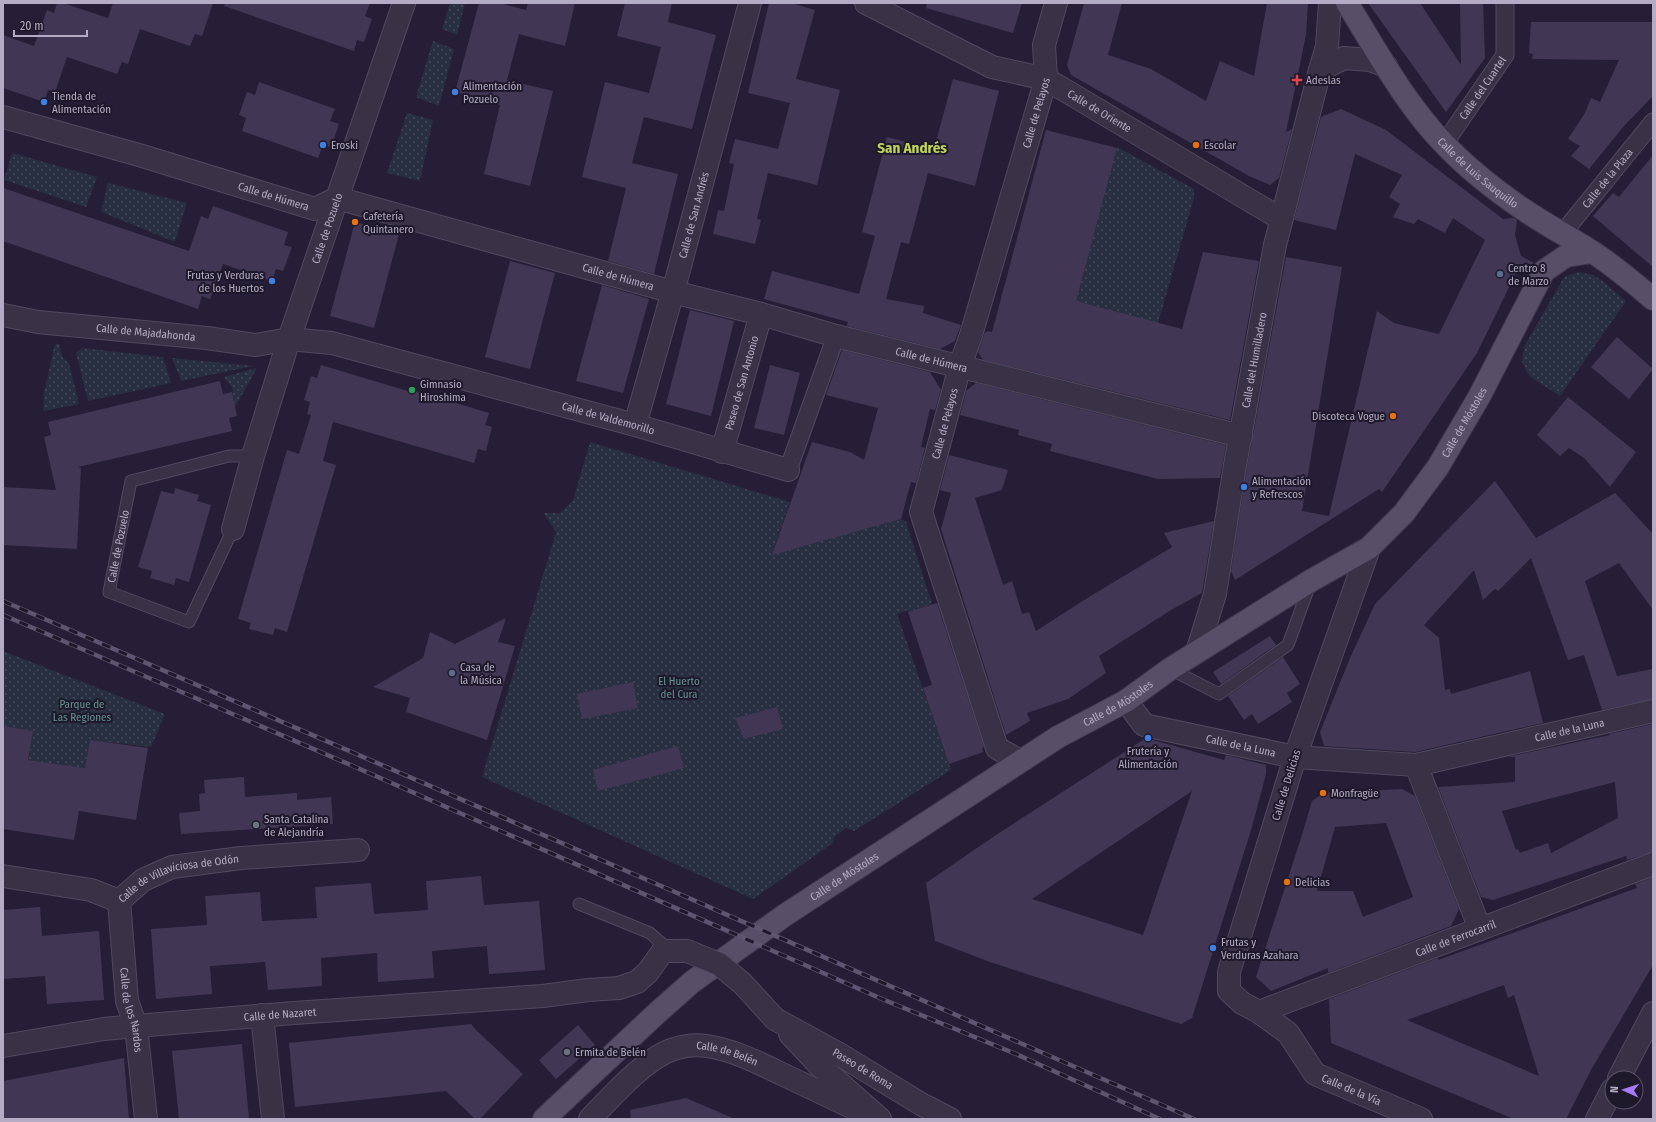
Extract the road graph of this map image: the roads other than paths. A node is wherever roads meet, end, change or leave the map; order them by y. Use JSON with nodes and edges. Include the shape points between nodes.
{"nodes":[{"id":1,"x":404,"y":3,"type":"edge"},
{"id":2,"x":750,"y":3,"type":"edge"},
{"id":3,"x":866,"y":3,"type":"edge"},
{"id":4,"x":1056,"y":3,"type":"edge"},
{"id":5,"x":1330,"y":3,"type":"edge"},
{"id":6,"x":1347,"y":3,"type":"edge"},
{"id":7,"x":1505,"y":3,"type":"edge"},
{"id":8,"x":1386,"y":66,"type":"junction"},
{"id":9,"x":1320,"y":70,"type":"junction"},
{"id":10,"x":1046,"y":79,"type":"junction"},
{"id":11,"x":3,"y":117,"type":"edge"},
{"id":12,"x":1650,"y":132,"type":"edge"},
{"id":13,"x":1444,"y":144,"type":"junction"},
{"id":14,"x":337,"y":198,"type":"junction"},
{"id":15,"x":1281,"y":219,"type":"junction"},
{"id":16,"x":1562,"y":234,"type":"junction"},
{"id":17,"x":1592,"y":252,"type":"junction"},
{"id":18,"x":673,"y":292,"type":"junction"},
{"id":19,"x":1651,"y":294,"type":"edge"},
{"id":20,"x":762,"y":314,"type":"junction"},
{"id":21,"x":3,"y":315,"type":"edge"},
{"id":22,"x":836,"y":336,"type":"junction"},
{"id":23,"x":289,"y":339,"type":"junction"},
{"id":24,"x":960,"y":366,"type":"junction"},
{"id":25,"x":635,"y":425,"type":"junction"},
{"id":26,"x":1241,"y":436,"type":"junction"},
{"id":27,"x":722,"y":452,"type":"junction"},
{"id":28,"x":253,"y":456,"type":"junction"},
{"id":29,"x":788,"y":470,"type":"joint"},
{"id":30,"x":233,"y":529,"type":"joint"},
{"id":31,"x":1369,"y":548,"type":"junction"},
{"id":32,"x":1312,"y":580,"type":"junction"},
{"id":33,"x":1197,"y":652,"type":"junction"},
{"id":34,"x":1170,"y":669,"type":"junction"},
{"id":35,"x":1126,"y":700,"type":"junction"},
{"id":36,"x":1653,"y":711,"type":"edge"},
{"id":37,"x":1295,"y":757,"type":"junction"},
{"id":38,"x":1020,"y":761,"type":"junction"},
{"id":39,"x":1416,"y":765,"type":"junction"},
{"id":40,"x":358,"y":850,"type":"dead end"},
{"id":41,"x":1653,"y":864,"type":"edge"},
{"id":42,"x":3,"y":876,"type":"edge"},
{"id":43,"x":119,"y":901,"type":"junction"},
{"id":44,"x":579,"y":904,"type":"dead end"},
{"id":45,"x":1480,"y":930,"type":"junction"},
{"id":46,"x":678,"y":950,"type":"junction"},
{"id":47,"x":1259,"y":1012,"type":"junction"},
{"id":48,"x":1653,"y":1013,"type":"edge"},
{"id":49,"x":262,"y":1015,"type":"junction"},
{"id":50,"x":776,"y":1019,"type":"junction"},
{"id":51,"x":136,"y":1026,"type":"junction"},
{"id":52,"x":3,"y":1046,"type":"edge"},
{"id":53,"x":1622,"y":1070,"type":"edge"},
{"id":54,"x":1604,"y":1105,"type":"edge"},
{"id":55,"x":146,"y":1119,"type":"edge"},
{"id":56,"x":273,"y":1119,"type":"edge"},
{"id":57,"x":544,"y":1119,"type":"edge"},
{"id":58,"x":590,"y":1119,"type":"edge"},
{"id":59,"x":877,"y":1119,"type":"edge"},
{"id":60,"x":880,"y":1119,"type":"edge"},
{"id":61,"x":950,"y":1119,"type":"edge"},
{"id":62,"x":1421,"y":1119,"type":"edge"},
{"id":63,"x":1597,"y":1119,"type":"edge"}],
"edges":[{"from":1,"to":14,"type":"street","name":"Calle de Pozuelo"},
{"from":2,"to":18,"type":"street","name":"Calle de San Andrés"},
{"from":3,"to":10,"type":"street","name":"Calle de Oriente","via":[[992,67]]},
{"from":4,"to":10,"type":"street","name":"Calle de Pelayos","via":[[1044,45]]},
{"from":5,"to":9,"type":"street","name":"Calle del Humilladero","via":[[1327,46]]},
{"from":6,"to":8,"type":"main road","name":"Calle de Luis Sauquillo"},
{"from":7,"to":13,"type":"street","name":"Calle del Cuartel","via":[[1505,55]]},
{"from":8,"to":9,"type":"street","via":[[1370,60],[1344,58]]},
{"from":8,"to":13,"type":"main road","name":"Calle de Luis Sauquillo","via":[[1414,109]]},
{"from":9,"to":15,"type":"street","name":"Calle del Humilladero"},
{"from":10,"to":15,"type":"street","name":"Calle de Oriente"},
{"from":10,"to":24,"type":"street","name":"Calle de Pelayos"},
{"from":11,"to":14,"type":"street","name":"Calle de Húmera","via":[[139,155],[315,209]]},
{"from":12,"to":16,"type":"street","name":"Calle de la Plaza"},
{"from":13,"to":16,"type":"main road","name":"Calle de Luis Sauquillo","via":[[1514,203]]},
{"from":14,"to":18,"type":"street","name":"Calle de Húmera"},
{"from":14,"to":23,"type":"street","name":"Calle de Pozuelo"},
{"from":15,"to":26,"type":"street","name":"Calle del Humilladero"},
{"from":16,"to":17,"type":"main road","name":"Calle de Luis Sauquillo"},
{"from":17,"to":19,"type":"main road","name":"Calle de Luis Sauquillo"},
{"from":17,"to":31,"type":"main road","name":"Calle de Móstoles","via":[[1566,256],[1544,271],[1479,397],[1438,467],[1404,513]]},
{"from":18,"to":20,"type":"street","name":"Calle de Húmera"},
{"from":18,"to":25,"type":"street","name":"Calle de San Andrés"},
{"from":20,"to":22,"type":"street","name":"Calle de Húmera"},
{"from":20,"to":27,"type":"street","name":"Paseo de San Antonio"},
{"from":21,"to":23,"type":"street","name":"Calle de Majadahonda","via":[[38,322],[256,345]]},
{"from":22,"to":24,"type":"street","name":"Calle de Húmera"},
{"from":22,"to":29,"type":"street","name":"Calle de Valdemorillo"},
{"from":23,"to":25,"type":"street","name":"Calle de Valdemorillo","via":[[332,342]]},
{"from":23,"to":28,"type":"street","name":"Calle de Pozuelo"},
{"from":24,"to":26,"type":"street","name":"Calle de Húmera"},
{"from":24,"to":38,"type":"street","name":"Calle de Pelayos","via":[[921,512],[997,748]]},
{"from":25,"to":27,"type":"street","name":"Calle de Valdemorillo"},
{"from":26,"to":33,"type":"street","name":"Calle del Humilladero","via":[[1215,594]]},
{"from":27,"to":29,"type":"street","name":"Calle de Valdemorillo"},
{"from":28,"to":30,"type":"street","name":"Calle de Pozuelo"},
{"from":28,"to":30,"type":"lane","name":"Calle de Pozuelo","via":[[229,456],[131,481],[109,592],[189,622]]},
{"from":31,"to":32,"type":"main road","name":"Calle de Móstoles"},
{"from":31,"to":37,"type":"street","name":"Calle de Delicias"},
{"from":32,"to":33,"type":"main road","name":"Calle de Móstoles"},
{"from":32,"to":34,"type":"lane","via":[[1288,645],[1219,694]]},
{"from":33,"to":34,"type":"main road","name":"Calle de Móstoles"},
{"from":34,"to":35,"type":"main road","name":"Calle de Móstoles"},
{"from":35,"to":37,"type":"street","name":"Calle de la Luna","via":[[1144,725]]},
{"from":35,"to":38,"type":"main road","name":"Calle de Móstoles"},
{"from":36,"to":39,"type":"street","name":"Calle de la Luna"},
{"from":37,"to":39,"type":"street","name":"Calle de la Luna"},
{"from":37,"to":47,"type":"street","name":"Calle de Delicias","via":[[1229,972],[1229,991],[1242,1003]]},
{"from":38,"to":57,"type":"main road","name":"Calle de Móstoles","via":[[785,915],[692,982]]},
{"from":39,"to":45,"type":"street"},
{"from":40,"to":43,"type":"street","name":"Calle de Villaviciosa de Odón","via":[[241,858],[172,866],[143,880]]},
{"from":41,"to":45,"type":"street","name":"Calle de Ferrocarril"},
{"from":42,"to":43,"type":"street","name":"Calle de Villaviciosa de Odón","via":[[91,890]]},
{"from":43,"to":51,"type":"street","name":"Calle de los Nardos","via":[[127,1000]]},
{"from":44,"to":46,"type":"lane","via":[[650,933]]},
{"from":45,"to":47,"type":"street","name":"Calle de Ferrocarril"},
{"from":46,"to":49,"type":"street","name":"Calle de Nazaret","via":[[662,950],[648,972],[637,982],[619,988]]},
{"from":46,"to":50,"type":"street","name":"Paseo de Roma","bridge":true,"via":[[719,964]]},
{"from":47,"to":62,"type":"street","name":"Calle de la Vía","via":[[1288,1033],[1315,1074]]},
{"from":48,"to":53,"type":"street"},
{"from":49,"to":51,"type":"street","name":"Calle de Nazaret"},
{"from":49,"to":56,"type":"street"},
{"from":50,"to":60,"type":"street","name":"Paseo de Roma","via":[[819,1065]]},
{"from":50,"to":61,"type":"street","name":"Paseo de Roma"},
{"from":51,"to":52,"type":"street","name":"Calle de Nazaret"},
{"from":51,"to":55,"type":"street","name":"Calle de los Nardos"},
{"from":54,"to":63,"type":"street"},
{"from":58,"to":59,"type":"street","name":"Calle de Belén","via":[[652,1060],[669,1050],[706,1045],[730,1051]]}]}
